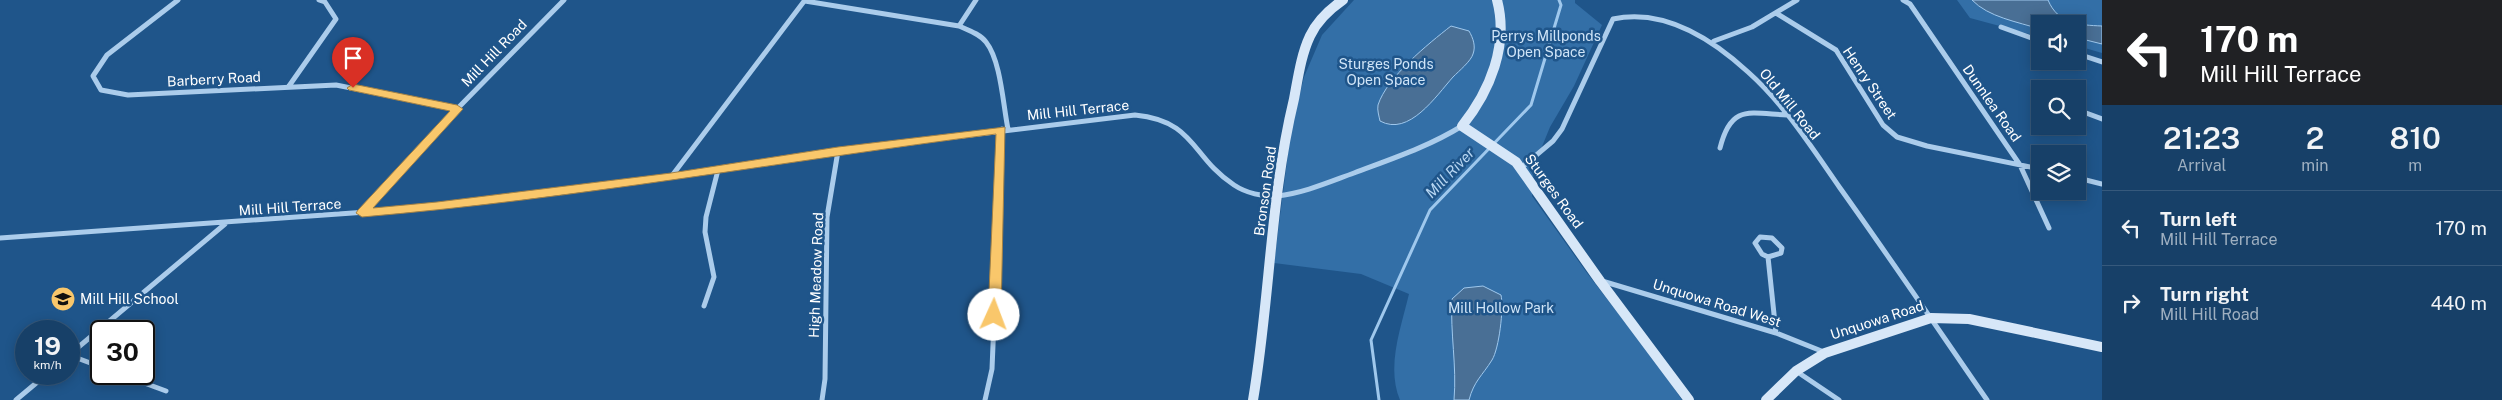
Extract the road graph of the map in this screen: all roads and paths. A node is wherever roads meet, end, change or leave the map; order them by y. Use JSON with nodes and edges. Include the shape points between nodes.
{"nodes":[{"id":1,"x":178,"y":0,"type":"edge"},
{"id":2,"x":319,"y":0,"type":"edge"},
{"id":3,"x":564,"y":0,"type":"edge"},
{"id":4,"x":805,"y":0,"type":"edge"},
{"id":5,"x":976,"y":0,"type":"edge"},
{"id":6,"x":1343,"y":0,"type":"edge"},
{"id":7,"x":1497,"y":0,"type":"edge"},
{"id":8,"x":1798,"y":0,"type":"edge"},
{"id":9,"x":1903,"y":0,"type":"edge"},
{"id":10,"x":1776,"y":13,"type":"junction"},
{"id":11,"x":959,"y":26,"type":"junction"},
{"id":12,"x":2001,"y":27,"type":"dead end"},
{"id":13,"x":2031,"y":38,"type":"edge"},
{"id":14,"x":1714,"y":41,"type":"junction"},
{"id":15,"x":2086,"y":57,"type":"edge"},
{"id":16,"x":2102,"y":62,"type":"edge"},
{"id":17,"x":289,"y":86,"type":"junction"},
{"id":18,"x":457,"y":109,"type":"junction"},
{"id":19,"x":2086,"y":113,"type":"edge"},
{"id":20,"x":1787,"y":115,"type":"junction"},
{"id":21,"x":2102,"y":119,"type":"edge"},
{"id":22,"x":1462,"y":126,"type":"junction"},
{"id":23,"x":1005,"y":129,"type":"junction"},
{"id":24,"x":1720,"y":148,"type":"dead end"},
{"id":25,"x":838,"y":150,"type":"junction"},
{"id":26,"x":1518,"y":165,"type":"junction"},
{"id":27,"x":2020,"y":165,"type":"junction"},
{"id":28,"x":2031,"y":168,"type":"edge"},
{"id":29,"x":718,"y":170,"type":"junction"},
{"id":30,"x":671,"y":177,"type":"junction"},
{"id":31,"x":2086,"y":180,"type":"edge"},
{"id":32,"x":2102,"y":184,"type":"edge"},
{"id":33,"x":1276,"y":196,"type":"junction"},
{"id":34,"x":362,"y":213,"type":"junction"},
{"id":35,"x":226,"y":223,"type":"junction"},
{"id":36,"x":2049,"y":228,"type":"dead end"},
{"id":37,"x":0,"y":238,"type":"edge"},
{"id":38,"x":1768,"y":257,"type":"junction"},
{"id":39,"x":1600,"y":281,"type":"junction"},
{"id":40,"x":704,"y":306,"type":"dead end"},
{"id":41,"x":1931,"y":318,"type":"junction"},
{"id":42,"x":1776,"y":333,"type":"junction"},
{"id":43,"x":80,"y":346,"type":"edge"},
{"id":44,"x":2102,"y":347,"type":"edge"},
{"id":45,"x":1825,"y":352,"type":"junction"},
{"id":46,"x":1796,"y":371,"type":"junction"},
{"id":47,"x":34,"y":385,"type":"edge"},
{"id":48,"x":152,"y":385,"type":"edge"},
{"id":49,"x":166,"y":390,"type":"dead end"},
{"id":50,"x":16,"y":400,"type":"edge"},
{"id":51,"x":822,"y":400,"type":"edge"},
{"id":52,"x":985,"y":400,"type":"edge"},
{"id":53,"x":1252,"y":400,"type":"edge"},
{"id":54,"x":1688,"y":400,"type":"edge"},
{"id":55,"x":1766,"y":400,"type":"edge"},
{"id":56,"x":1839,"y":400,"type":"edge"},
{"id":57,"x":1987,"y":400,"type":"edge"}],
"edges":[{"from":1,"to":17,"type":"street","name":"Barberry Road","via":[[107,55],[93,76],[101,90],[128,95]]},
{"from":2,"to":17,"type":"street","via":[[325,2],[336,19]]},
{"from":3,"to":18,"type":"street","name":"Mill Hill Road"},
{"from":4,"to":11,"type":"street"},
{"from":4,"to":30,"type":"street"},
{"from":5,"to":11,"type":"street"},
{"from":6,"to":33,"type":"main road","name":"Bronson Road","via":[[1329,10],[1310,36],[1290,110]]},
{"from":7,"to":22,"type":"main road","via":[[1502,21],[1493,73]]},
{"from":8,"to":10,"type":"street"},
{"from":9,"to":27,"type":"street","name":"Dunnlea Road","via":[[1910,4]]},
{"from":10,"to":14,"type":"street","via":[[1752,27]]},
{"from":10,"to":27,"type":"street","name":"Henry Street","via":[[1836,50],[1883,125],[1897,137]]},
{"from":11,"to":23,"type":"street","via":[[980,37],[989,48]]},
{"from":12,"to":13,"type":"street"},
{"from":14,"to":20,"type":"street","name":"Old Mill Road","via":[[1759,82]]},
{"from":14,"to":26,"type":"street","name":"Old Mill Road","via":[[1661,15],[1642,13],[1615,18],[1562,129],[1553,141]]},
{"from":15,"to":16,"type":"street"},
{"from":17,"to":18,"type":"street","name":"Barberry Road","via":[[336,85]]},
{"from":18,"to":34,"type":"street","name":"Mill Hill Road"},
{"from":19,"to":21,"type":"street"},
{"from":20,"to":24,"type":"street","via":[[1734,117],[1727,125]]},
{"from":20,"to":41,"type":"street","name":"Old Mill Road"},
{"from":22,"to":26,"type":"main road","name":"Sturges Road"},
{"from":22,"to":33,"type":"street","name":"Mill Hill Terrace","via":[[1416,151],[1318,186]]},
{"from":23,"to":25,"type":"street","name":"Mill Hill Terrace"},
{"from":23,"to":33,"type":"street","name":"Mill Hill Terrace","via":[[1116,116],[1159,117],[1185,135],[1231,184],[1251,193]]},
{"from":23,"to":52,"type":"street","via":[[992,369]]},
{"from":25,"to":29,"type":"street","name":"Mill Hill Terrace"},
{"from":25,"to":51,"type":"street","name":"High Meadow Road","via":[[827,217]]},
{"from":26,"to":39,"type":"main road","name":"Sturges Road"},
{"from":27,"to":28,"type":"street","name":"Henry Street"},
{"from":27,"to":36,"type":"street","name":"Dunnlea Road"},
{"from":29,"to":30,"type":"street","name":"Mill Hill Terrace"},
{"from":29,"to":40,"type":"street","via":[[706,217],[705,232],[714,277]]},
{"from":30,"to":34,"type":"street","name":"Mill Hill Terrace","via":[[437,207]]},
{"from":31,"to":32,"type":"street"},
{"from":33,"to":53,"type":"main road","name":"Bronson Road","via":[[1265,326]]},
{"from":34,"to":35,"type":"street","name":"Mill Hill Terrace"},
{"from":35,"to":37,"type":"street","name":"Mill Hill Terrace"},
{"from":35,"to":43,"type":"street"},
{"from":38,"to":38,"type":"street","via":[[1781,253],[1782,248],[1772,238],[1760,236],[1756,243],[1758,250]]},
{"from":38,"to":42,"type":"street"},
{"from":39,"to":42,"type":"street","name":"Unquowa Road West"},
{"from":39,"to":54,"type":"main road","name":"Sturges Road"},
{"from":41,"to":44,"type":"main road","name":"Unquowa Road","via":[[1969,319]]},
{"from":41,"to":45,"type":"main road","name":"Unquowa Road"},
{"from":41,"to":57,"type":"street","name":"Old Mill Road"},
{"from":42,"to":45,"type":"street","name":"Unquowa Road West"},
{"from":45,"to":46,"type":"main road","name":"Unquowa Road"},
{"from":46,"to":55,"type":"main road","name":"Unquowa Road"},
{"from":46,"to":56,"type":"street"},
{"from":47,"to":50,"type":"street"},
{"from":48,"to":49,"type":"street"}]}
